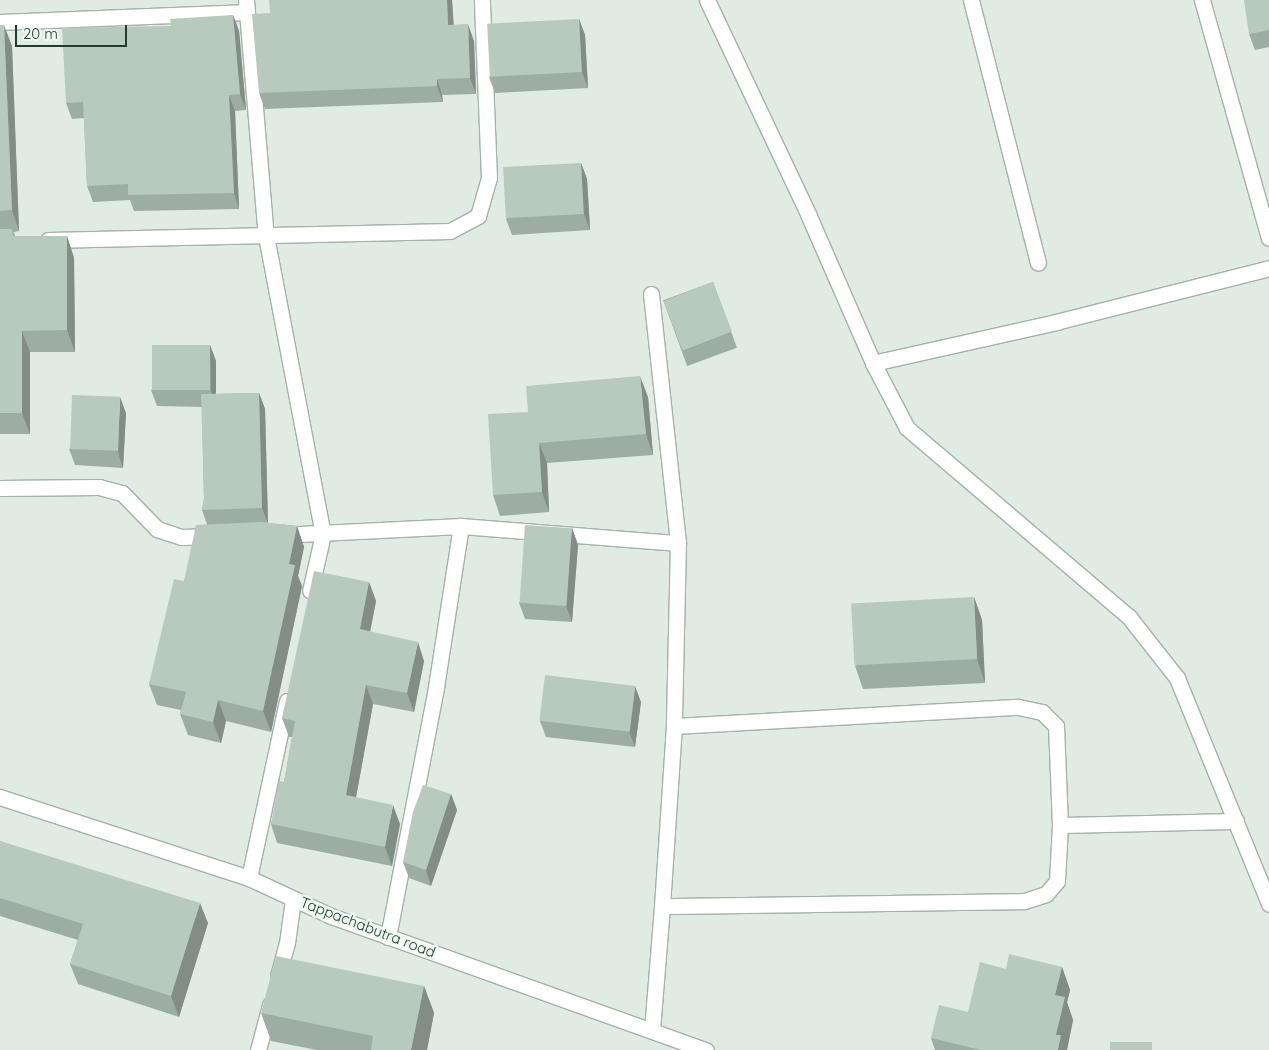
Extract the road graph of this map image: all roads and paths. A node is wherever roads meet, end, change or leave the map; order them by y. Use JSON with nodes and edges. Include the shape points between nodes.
{"nodes":[{"id":1,"x":482,"y":0,"type":"edge"},
{"id":2,"x":707,"y":0,"type":"edge"},
{"id":3,"x":971,"y":0,"type":"edge"},
{"id":4,"x":1202,"y":0,"type":"edge"},
{"id":5,"x":247,"y":6,"type":"edge"},
{"id":6,"x":0,"y":22,"type":"edge"},
{"id":7,"x":266,"y":236,"type":"junction"},
{"id":8,"x":1269,"y":238,"type":"edge"},
{"id":9,"x":30,"y":240,"type":"edge"},
{"id":10,"x":1038,"y":263,"type":"dead end"},
{"id":11,"x":1269,"y":268,"type":"edge"},
{"id":12,"x":651,"y":294,"type":"dead end"},
{"id":13,"x":873,"y":363,"type":"junction"},
{"id":14,"x":0,"y":488,"type":"edge"},
{"id":15,"x":460,"y":526,"type":"junction"},
{"id":16,"x":323,"y":534,"type":"junction"},
{"id":17,"x":266,"y":535,"type":"edge"},
{"id":18,"x":229,"y":536,"type":"edge"},
{"id":19,"x":678,"y":544,"type":"junction"},
{"id":20,"x":306,"y":610,"type":"edge"},
{"id":21,"x":290,"y":687,"type":"edge"},
{"id":22,"x":674,"y":726,"type":"junction"},
{"id":23,"x":0,"y":797,"type":"edge"},
{"id":24,"x":1236,"y":821,"type":"junction"},
{"id":25,"x":1060,"y":825,"type":"junction"},
{"id":26,"x":249,"y":878,"type":"junction"},
{"id":27,"x":293,"y":899,"type":"junction"},
{"id":28,"x":1269,"y":904,"type":"edge"},
{"id":29,"x":662,"y":906,"type":"junction"},
{"id":30,"x":388,"y":937,"type":"junction"},
{"id":31,"x":652,"y":1031,"type":"junction"},
{"id":32,"x":673,"y":1044,"type":"edge"},
{"id":33,"x":258,"y":1050,"type":"edge"},
{"id":34,"x":706,"y":1050,"type":"edge"}],
"edges":[{"from":1,"to":7,"type":"street","via":[[489,178],[478,216],[450,231]]},
{"from":2,"to":13,"type":"street","via":[[808,214]]},
{"from":3,"to":10,"type":"street"},
{"from":4,"to":8,"type":"street"},
{"from":5,"to":6,"type":"street"},
{"from":5,"to":7,"type":"street"},
{"from":7,"to":9,"type":"street"},
{"from":7,"to":16,"type":"street"},
{"from":11,"to":13,"type":"street","via":[[1056,322]]},
{"from":12,"to":19,"type":"street"},
{"from":13,"to":24,"type":"street","via":[[907,428],[1129,617],[1177,678]]},
{"from":14,"to":18,"type":"street","via":[[98,487],[122,493],[157,529],[182,537]]},
{"from":15,"to":16,"type":"street"},
{"from":15,"to":19,"type":"street"},
{"from":15,"to":30,"type":"street","via":[[436,687]]},
{"from":16,"to":17,"type":"street"},
{"from":16,"to":20,"type":"street"},
{"from":19,"to":22,"type":"street"},
{"from":21,"to":26,"type":"street"},
{"from":22,"to":25,"type":"street","via":[[1018,707],[1042,712],[1056,726]]},
{"from":22,"to":29,"type":"street"},
{"from":23,"to":26,"type":"street","name":"Tappachabutra road"},
{"from":24,"to":25,"type":"street"},
{"from":24,"to":28,"type":"street"},
{"from":25,"to":29,"type":"street","via":[[1057,881],[1046,894],[1024,901]]},
{"from":26,"to":27,"type":"street","name":"Tappachabutra road"},
{"from":27,"to":30,"type":"street","name":"Tappachabutra road"},
{"from":27,"to":33,"type":"street","via":[[287,943]]},
{"from":29,"to":31,"type":"street"},
{"from":30,"to":31,"type":"street","name":"Tappachabutra road"},
{"from":31,"to":32,"type":"street","name":"Tappachabutra road"},
{"from":32,"to":34,"type":"street","name":"Tappachabutra road"}]}
